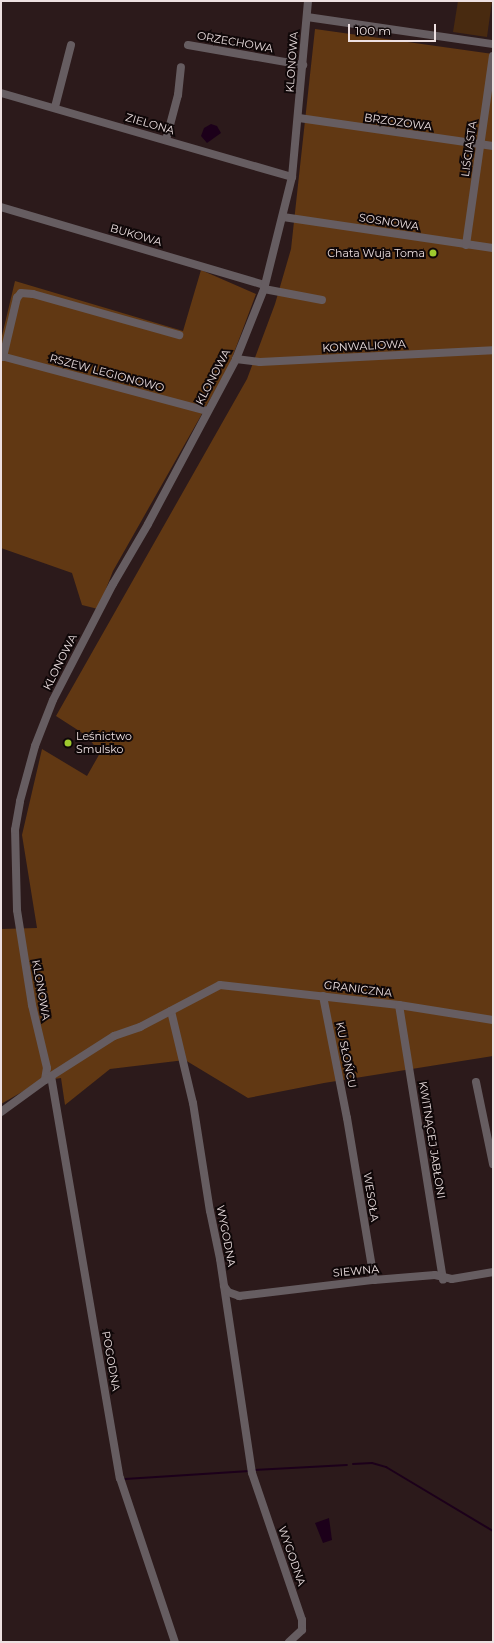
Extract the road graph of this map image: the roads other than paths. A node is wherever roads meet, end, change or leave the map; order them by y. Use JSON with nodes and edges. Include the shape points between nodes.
{"nodes":[{"id":1,"x":308,"y":1,"type":"edge"},
{"id":2,"x":307,"y":17,"type":"junction"},
{"id":3,"x":493,"y":44,"type":"edge"},
{"id":4,"x":71,"y":45,"type":"dead end"},
{"id":5,"x":188,"y":45,"type":"dead end"},
{"id":6,"x":493,"y":56,"type":"edge"},
{"id":7,"x":303,"y":66,"type":"junction"},
{"id":8,"x":181,"y":67,"type":"dead end"},
{"id":9,"x":1,"y":93,"type":"edge"},
{"id":10,"x":56,"y":107,"type":"junction"},
{"id":11,"x":299,"y":118,"type":"junction"},
{"id":12,"x":166,"y":140,"type":"junction"},
{"id":13,"x":481,"y":145,"type":"junction"},
{"id":14,"x":493,"y":146,"type":"edge"},
{"id":15,"x":292,"y":177,"type":"junction"},
{"id":16,"x":1,"y":207,"type":"edge"},
{"id":17,"x":283,"y":217,"type":"junction"},
{"id":18,"x":466,"y":245,"type":"junction"},
{"id":19,"x":493,"y":248,"type":"edge"},
{"id":20,"x":264,"y":287,"type":"junction"},
{"id":21,"x":322,"y":300,"type":"dead end"},
{"id":22,"x":179,"y":335,"type":"dead end"},
{"id":23,"x":493,"y":350,"type":"edge"},
{"id":24,"x":2,"y":356,"type":"edge"},
{"id":25,"x":236,"y":359,"type":"junction"},
{"id":26,"x":207,"y":411,"type":"junction"},
{"id":27,"x":323,"y":996,"type":"junction"},
{"id":28,"x":399,"y":1005,"type":"junction"},
{"id":29,"x":171,"y":1011,"type":"junction"},
{"id":30,"x":493,"y":1020,"type":"edge"},
{"id":31,"x":48,"y":1078,"type":"junction"},
{"id":32,"x":476,"y":1082,"type":"dead end"},
{"id":33,"x":1,"y":1112,"type":"edge"},
{"id":34,"x":347,"y":1118,"type":"joint"},
{"id":35,"x":493,"y":1164,"type":"edge"},
{"id":36,"x":493,"y":1272,"type":"edge"},
{"id":37,"x":443,"y":1279,"type":"junction"},
{"id":38,"x":374,"y":1280,"type":"junction"},
{"id":39,"x":224,"y":1286,"type":"junction"},
{"id":40,"x":174,"y":1642,"type":"edge"},
{"id":41,"x":289,"y":1642,"type":"edge"}],
"edges":[{"from":1,"to":2,"type":"street","name":"KLONOWA"},
{"from":2,"to":3,"type":"street"},
{"from":2,"to":7,"type":"street","name":"KLONOWA"},
{"from":4,"to":10,"type":"street"},
{"from":5,"to":7,"type":"street","name":"ORZECHOWA"},
{"from":6,"to":13,"type":"street","name":"LIŚCIASTA"},
{"from":7,"to":11,"type":"street","name":"KLONOWA"},
{"from":8,"to":12,"type":"street","via":[[178,95]]},
{"from":9,"to":10,"type":"street","name":"ZIELONA"},
{"from":10,"to":12,"type":"street","name":"ZIELONA"},
{"from":11,"to":13,"type":"street","name":"BRZOZOWA"},
{"from":11,"to":15,"type":"street","name":"KLONOWA"},
{"from":12,"to":15,"type":"street","name":"ZIELONA"},
{"from":13,"to":14,"type":"street","name":"BRZOZOWA"},
{"from":13,"to":18,"type":"street","name":"LIŚCIASTA"},
{"from":15,"to":17,"type":"street","name":"KLONOWA"},
{"from":16,"to":20,"type":"street","name":"BUKOWA"},
{"from":17,"to":18,"type":"street","name":"SOSNOWA"},
{"from":17,"to":20,"type":"street","name":"KLONOWA"},
{"from":18,"to":19,"type":"street","name":"SOSNOWA"},
{"from":20,"to":21,"type":"street"},
{"from":20,"to":25,"type":"street","name":"KLONOWA"},
{"from":22,"to":24,"type":"street","via":[[33,294],[21,293],[16,298]]},
{"from":23,"to":25,"type":"street","name":"KONWALIOWA","via":[[260,362]]},
{"from":24,"to":26,"type":"street","name":"RSZEW LEGIONOWO"},
{"from":25,"to":26,"type":"street","name":"KLONOWA"},
{"from":26,"to":31,"type":"street","name":"KLONOWA","via":[[53,700],[35,746],[20,801],[15,830],[17,910],[32,1005]]},
{"from":27,"to":28,"type":"street","name":"GRANICZNA"},
{"from":27,"to":29,"type":"street","name":"GRANICZNA","via":[[220,985]]},
{"from":27,"to":34,"type":"street","name":"KU SŁOŃCU"},
{"from":28,"to":30,"type":"street","name":"GRANICZNA"},
{"from":28,"to":37,"type":"street","name":"KWITNĄCEJ JABŁONI"},
{"from":29,"to":31,"type":"street","via":[[114,1036]]},
{"from":29,"to":39,"type":"street","name":"WYGODNA","via":[[193,1103]]},
{"from":31,"to":33,"type":"street"},
{"from":31,"to":40,"type":"street","name":"POGODNA","via":[[120,1478]]},
{"from":32,"to":35,"type":"street"},
{"from":34,"to":38,"type":"street","name":"WESOŁA"},
{"from":36,"to":37,"type":"street","name":"SIEWNA","via":[[469,1278]]},
{"from":37,"to":38,"type":"street","name":"SIEWNA","via":[[435,1276]]},
{"from":38,"to":39,"type":"street","name":"SIEWNA","via":[[239,1296],[228,1292]]},
{"from":39,"to":41,"type":"street","name":"WYGODNA","via":[[252,1471],[302,1620],[302,1630]]}]}
